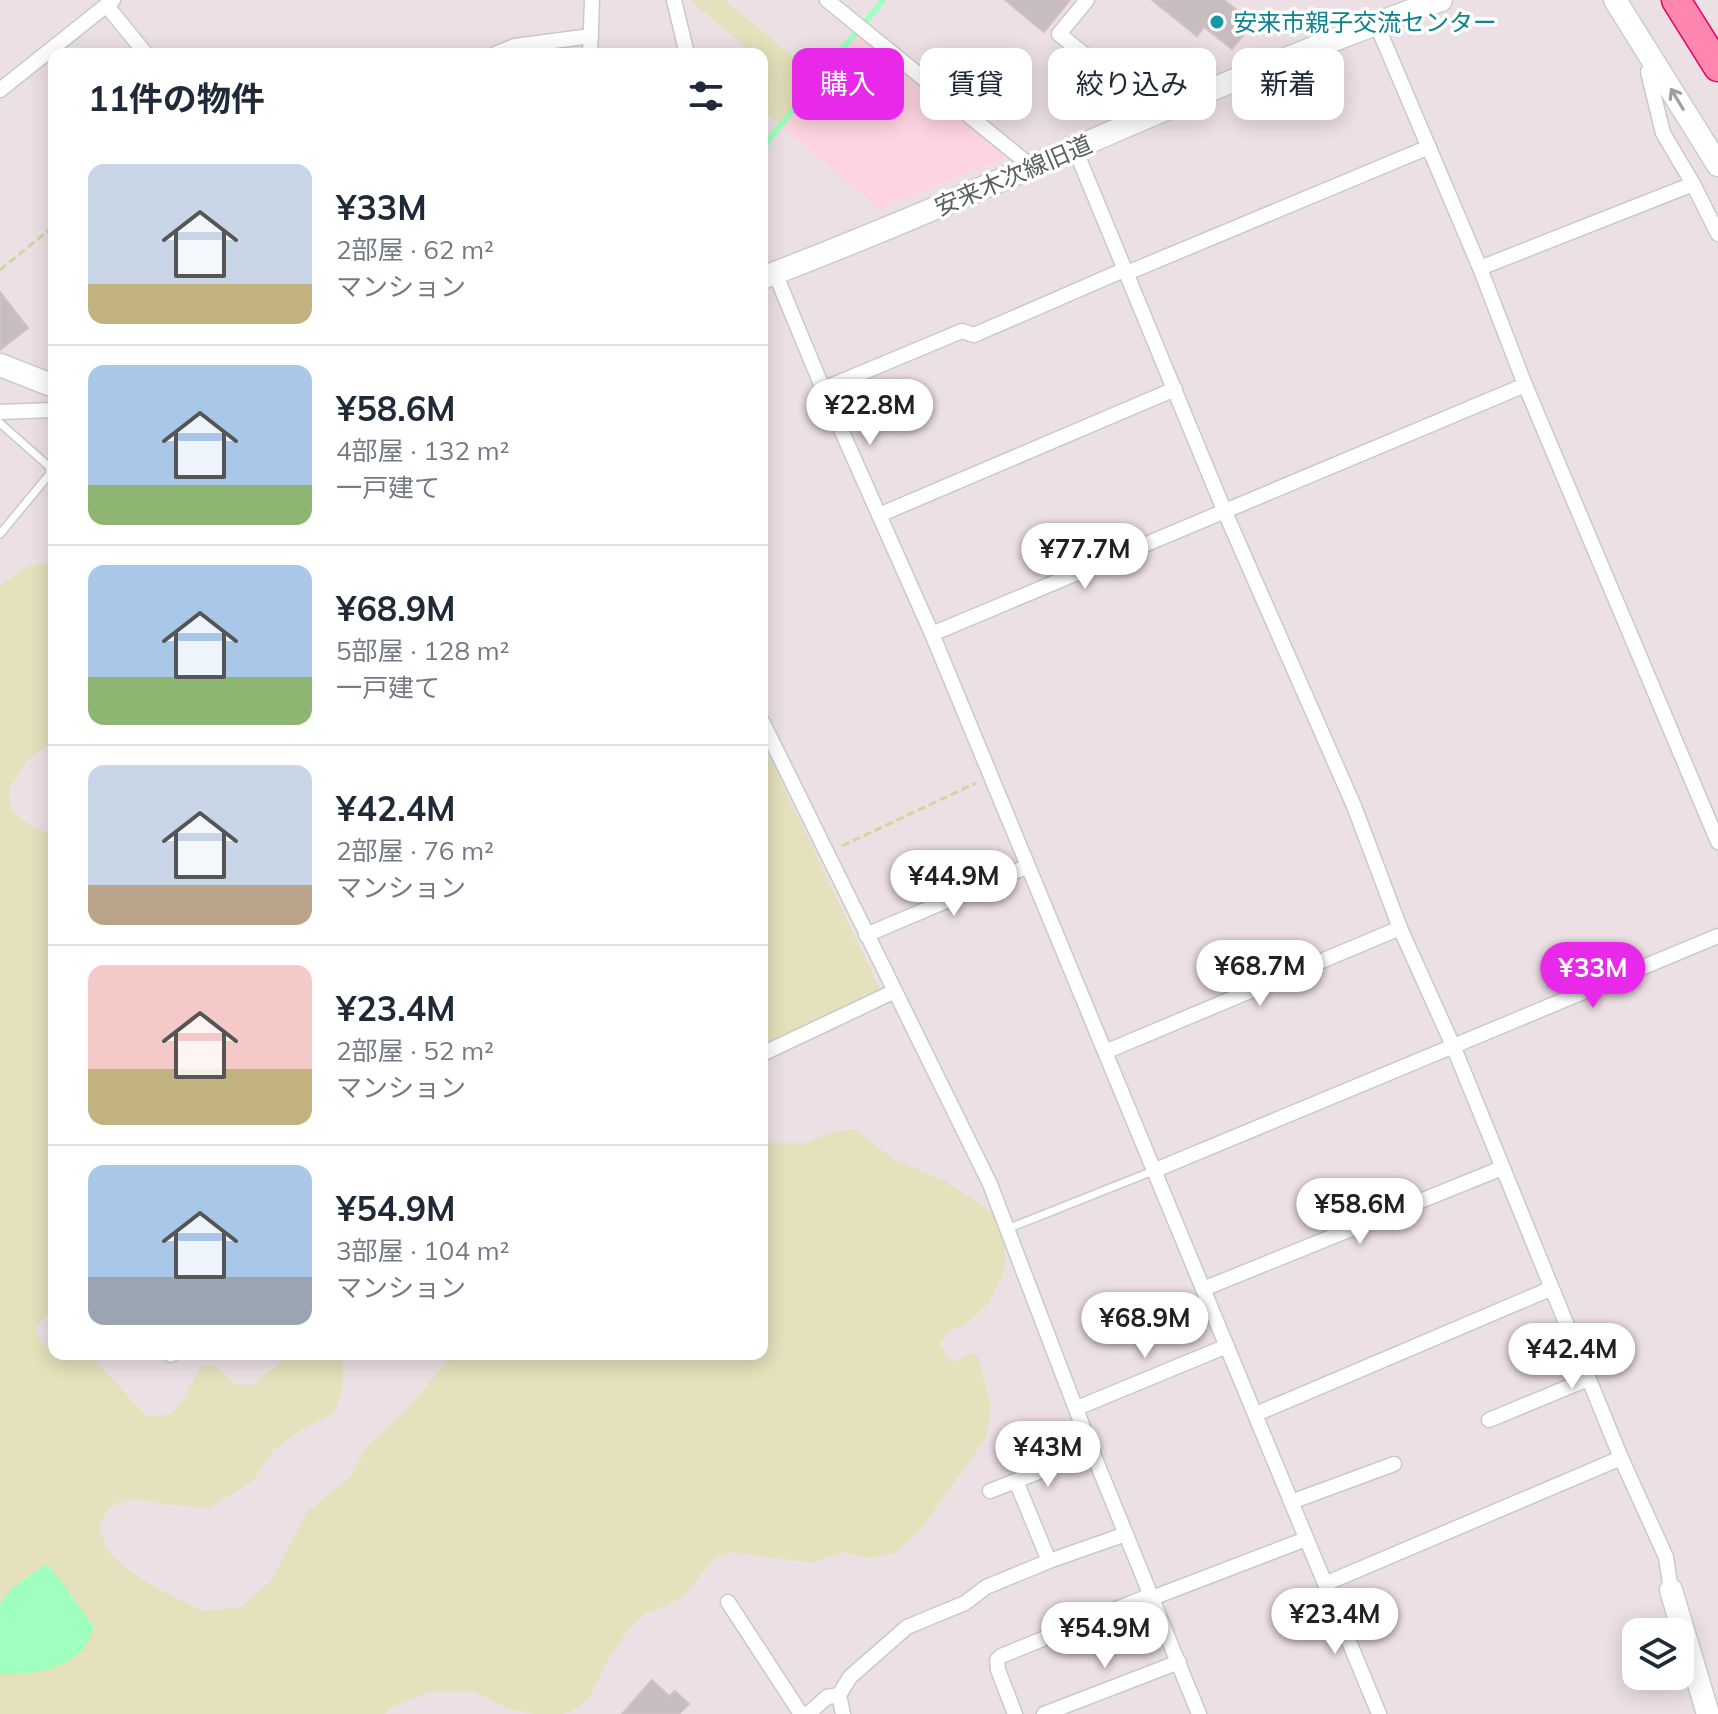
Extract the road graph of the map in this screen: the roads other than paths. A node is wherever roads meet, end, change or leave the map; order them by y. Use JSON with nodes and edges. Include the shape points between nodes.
{"nodes":[{"id":1,"x":592,"y":0,"type":"edge"},
{"id":2,"x":674,"y":0,"type":"edge"},
{"id":3,"x":827,"y":0,"type":"edge"},
{"id":4,"x":1087,"y":0,"type":"edge"},
{"id":5,"x":1441,"y":0,"type":"edge"},
{"id":6,"x":1615,"y":0,"type":"edge"},
{"id":7,"x":1676,"y":0,"type":"edge"},
{"id":8,"x":1689,"y":0,"type":"edge"},
{"id":9,"x":110,"y":3,"type":"edge"},
{"id":10,"x":1376,"y":23,"type":"junction"},
{"id":11,"x":591,"y":36,"type":"junction"},
{"id":12,"x":1718,"y":46,"type":"edge"},
{"id":13,"x":52,"y":48,"type":"edge"},
{"id":14,"x":142,"y":48,"type":"edge"},
{"id":15,"x":510,"y":48,"type":"edge"},
{"id":16,"x":590,"y":48,"type":"edge"},
{"id":17,"x":686,"y":48,"type":"edge"},
{"id":18,"x":1076,"y":48,"type":"edge"},
{"id":19,"x":48,"y":51,"type":"edge"},
{"id":20,"x":1655,"y":62,"type":"junction"},
{"id":21,"x":1718,"y":67,"type":"edge"},
{"id":22,"x":1,"y":87,"type":"edge"},
{"id":23,"x":1216,"y":89,"type":"edge"},
{"id":24,"x":1141,"y":120,"type":"edge"},
{"id":25,"x":1429,"y":147,"type":"junction"},
{"id":26,"x":1075,"y":149,"type":"junction"},
{"id":27,"x":1718,"y":165,"type":"edge"},
{"id":28,"x":1032,"y":167,"type":"junction"},
{"id":29,"x":1693,"y":184,"type":"junction"},
{"id":30,"x":1718,"y":234,"type":"edge"},
{"id":31,"x":1480,"y":268,"type":"junction"},
{"id":32,"x":1126,"y":271,"type":"junction"},
{"id":33,"x":768,"y":272,"type":"edge"},
{"id":34,"x":768,"y":274,"type":"edge"},
{"id":35,"x":0,"y":365,"type":"edge"},
{"id":36,"x":48,"y":384,"type":"edge"},
{"id":37,"x":1525,"y":385,"type":"junction"},
{"id":38,"x":823,"y":389,"type":"junction"},
{"id":39,"x":1175,"y":389,"type":"junction"},
{"id":40,"x":48,"y":410,"type":"edge"},
{"id":41,"x":0,"y":412,"type":"edge"},
{"id":42,"x":0,"y":423,"type":"edge"},
{"id":43,"x":48,"y":465,"type":"edge"},
{"id":44,"x":48,"y":477,"type":"edge"},
{"id":45,"x":1224,"y":510,"type":"junction"},
{"id":46,"x":879,"y":515,"type":"junction"},
{"id":47,"x":0,"y":534,"type":"edge"},
{"id":48,"x":932,"y":634,"type":"junction"},
{"id":49,"x":768,"y":733,"type":"edge"},
{"id":50,"x":1712,"y":806,"type":"edge"},
{"id":51,"x":1718,"y":842,"type":"edge"},
{"id":52,"x":1026,"y":867,"type":"junction"},
{"id":53,"x":1400,"y":928,"type":"junction"},
{"id":54,"x":866,"y":935,"type":"junction"},
{"id":55,"x":1718,"y":936,"type":"edge"},
{"id":56,"x":893,"y":992,"type":"junction"},
{"id":57,"x":1454,"y":1048,"type":"junction"},
{"id":58,"x":768,"y":1051,"type":"edge"},
{"id":59,"x":1105,"y":1052,"type":"junction"},
{"id":60,"x":1502,"y":1168,"type":"junction"},
{"id":61,"x":1153,"y":1171,"type":"junction"},
{"id":62,"x":1007,"y":1229,"type":"junction"},
{"id":63,"x":1203,"y":1289,"type":"junction"},
{"id":64,"x":1550,"y":1289,"type":"junction"},
{"id":65,"x":1227,"y":1346,"type":"junction"},
{"id":66,"x":1588,"y":1379,"type":"junction"},
{"id":67,"x":1077,"y":1408,"type":"junction"},
{"id":68,"x":1256,"y":1414,"type":"junction"},
{"id":69,"x":1489,"y":1420,"type":"dead end"},
{"id":70,"x":1092,"y":1451,"type":"junction"},
{"id":71,"x":1621,"y":1458,"type":"junction"},
{"id":72,"x":1394,"y":1464,"type":"dead end"},
{"id":73,"x":1016,"y":1481,"type":"junction"},
{"id":74,"x":990,"y":1491,"type":"dead end"},
{"id":75,"x":1291,"y":1502,"type":"junction"},
{"id":76,"x":1126,"y":1534,"type":"junction"},
{"id":77,"x":1306,"y":1539,"type":"junction"},
{"id":78,"x":1049,"y":1561,"type":"junction"},
{"id":79,"x":1327,"y":1583,"type":"junction"},
{"id":80,"x":1671,"y":1590,"type":"joint"},
{"id":81,"x":1152,"y":1597,"type":"junction"},
{"id":82,"x":728,"y":1602,"type":"dead end"},
{"id":83,"x":1179,"y":1662,"type":"junction"},
{"id":84,"x":839,"y":1695,"type":"junction"},
{"id":85,"x":1014,"y":1713,"type":"edge"},
{"id":86,"x":801,"y":1714,"type":"edge"},
{"id":87,"x":808,"y":1714,"type":"edge"},
{"id":88,"x":843,"y":1714,"type":"edge"},
{"id":89,"x":1044,"y":1714,"type":"edge"},
{"id":90,"x":1199,"y":1714,"type":"edge"},
{"id":91,"x":1379,"y":1714,"type":"edge"},
{"id":92,"x":1708,"y":1714,"type":"edge"}],
"edges":[{"from":1,"to":11,"type":"street"},
{"from":2,"to":17,"type":"street"},
{"from":3,"to":28,"type":"street"},
{"from":4,"to":18,"type":"street","via":[[1059,34]]},
{"from":5,"to":10,"type":"street","name":"安来木次線旧道"},
{"from":6,"to":20,"type":"street"},
{"from":7,"to":21,"type":"highway"},
{"from":8,"to":12,"type":"highway"},
{"from":9,"to":13,"type":"street"},
{"from":9,"to":14,"type":"street"},
{"from":10,"to":23,"type":"street","name":"安来木次線旧道"},
{"from":10,"to":25,"type":"street"},
{"from":11,"to":15,"type":"street"},
{"from":11,"to":16,"type":"street"},
{"from":19,"to":22,"type":"street"},
{"from":27,"to":20,"type":"street","one_way":true},
{"from":20,"to":29,"type":"street","via":[[1648,72],[1663,133]]},
{"from":24,"to":26,"type":"street","name":"安来木次線旧道"},
{"from":25,"to":31,"type":"street"},
{"from":25,"to":32,"type":"street"},
{"from":26,"to":28,"type":"street","name":"安来木次線旧道"},
{"from":26,"to":32,"type":"street"},
{"from":28,"to":33,"type":"street","name":"安来木次線旧道"},
{"from":29,"to":30,"type":"street"},
{"from":29,"to":31,"type":"street"},
{"from":31,"to":37,"type":"street"},
{"from":32,"to":38,"type":"street","via":[[974,335],[962,331]]},
{"from":32,"to":39,"type":"street"},
{"from":34,"to":38,"type":"street"},
{"from":35,"to":36,"type":"street"},
{"from":37,"to":45,"type":"street"},
{"from":37,"to":50,"type":"street"},
{"from":38,"to":46,"type":"street"},
{"from":39,"to":45,"type":"street"},
{"from":39,"to":46,"type":"street"},
{"from":40,"to":41,"type":"street"},
{"from":42,"to":43,"type":"lane"},
{"from":44,"to":47,"type":"lane"},
{"from":45,"to":48,"type":"street"},
{"from":45,"to":53,"type":"street","via":[[1354,806]]},
{"from":46,"to":48,"type":"street"},
{"from":48,"to":52,"type":"street"},
{"from":49,"to":54,"type":"street"},
{"from":50,"to":51,"type":"street"},
{"from":52,"to":54,"type":"street"},
{"from":52,"to":59,"type":"street"},
{"from":53,"to":57,"type":"street"},
{"from":53,"to":59,"type":"street"},
{"from":54,"to":56,"type":"street"},
{"from":55,"to":57,"type":"street"},
{"from":56,"to":58,"type":"street"},
{"from":56,"to":62,"type":"street","via":[[990,1184]]},
{"from":57,"to":60,"type":"street"},
{"from":57,"to":61,"type":"street"},
{"from":59,"to":61,"type":"street"},
{"from":60,"to":63,"type":"street"},
{"from":60,"to":64,"type":"street"},
{"from":61,"to":62,"type":"lane"},
{"from":61,"to":63,"type":"street"},
{"from":62,"to":67,"type":"street"},
{"from":63,"to":65,"type":"street"},
{"from":64,"to":66,"type":"street"},
{"from":64,"to":68,"type":"street"},
{"from":65,"to":67,"type":"street"},
{"from":65,"to":68,"type":"street"},
{"from":66,"to":69,"type":"street"},
{"from":66,"to":71,"type":"street"},
{"from":67,"to":70,"type":"street"},
{"from":68,"to":75,"type":"street"},
{"from":70,"to":73,"type":"street"},
{"from":70,"to":76,"type":"street"},
{"from":71,"to":79,"type":"street"},
{"from":71,"to":80,"type":"street","via":[[1666,1557]]},
{"from":72,"to":75,"type":"street"},
{"from":73,"to":74,"type":"street"},
{"from":73,"to":78,"type":"street"},
{"from":75,"to":77,"type":"street"},
{"from":76,"to":78,"type":"street"},
{"from":76,"to":81,"type":"street"},
{"from":77,"to":79,"type":"street"},
{"from":77,"to":81,"type":"street"},
{"from":78,"to":84,"type":"street","via":[[907,1627],[850,1677]]},
{"from":79,"to":91,"type":"street"},
{"from":80,"to":92,"type":"street"},
{"from":81,"to":83,"type":"street"},
{"from":81,"to":85,"type":"street","via":[[1001,1656],[998,1670]]},
{"from":82,"to":86,"type":"street"},
{"from":83,"to":89,"type":"street"},
{"from":83,"to":90,"type":"street"},
{"from":84,"to":87,"type":"street","via":[[827,1697]]},
{"from":84,"to":88,"type":"street"}]}
